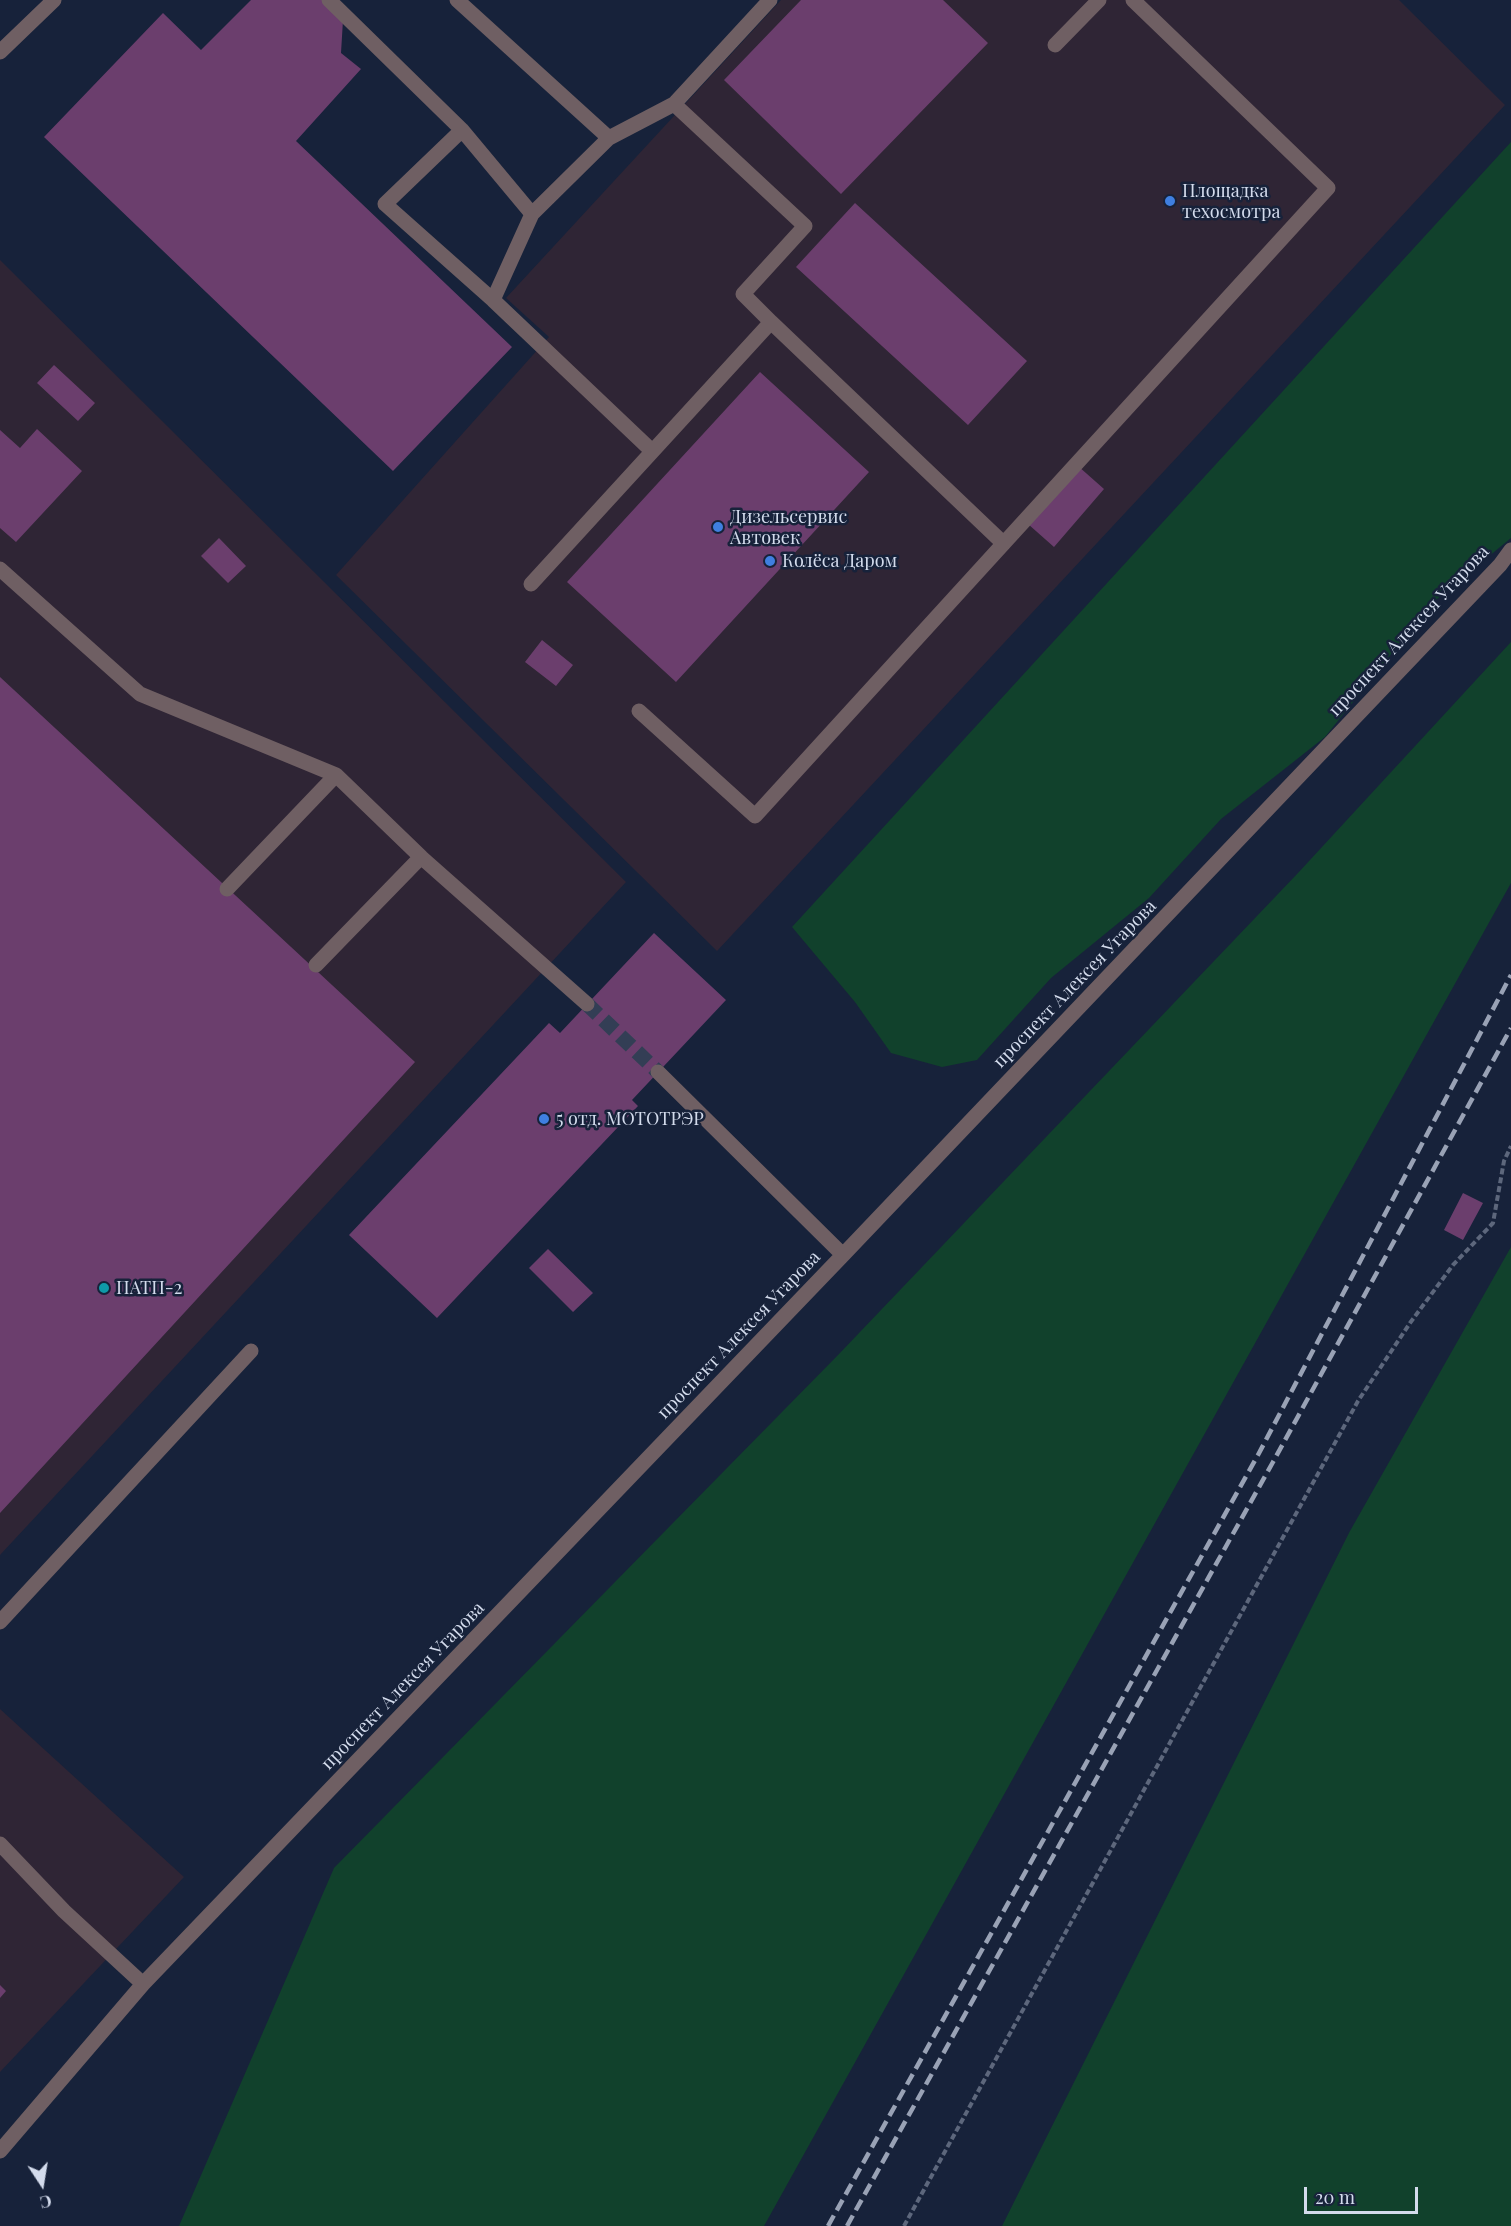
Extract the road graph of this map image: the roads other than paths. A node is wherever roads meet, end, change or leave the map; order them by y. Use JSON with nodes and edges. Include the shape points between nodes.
{"nodes":[{"id":1,"x":54,"y":0,"type":"edge"},
{"id":2,"x":329,"y":0,"type":"edge"},
{"id":3,"x":457,"y":0,"type":"edge"},
{"id":4,"x":770,"y":0,"type":"edge"},
{"id":5,"x":1099,"y":0,"type":"edge"},
{"id":6,"x":1133,"y":0,"type":"edge"},
{"id":7,"x":1055,"y":45,"type":"dead end"},
{"id":8,"x":0,"y":52,"type":"edge"},
{"id":9,"x":674,"y":104,"type":"junction"},
{"id":10,"x":462,"y":130,"type":"junction"},
{"id":11,"x":609,"y":138,"type":"junction"},
{"id":12,"x":532,"y":214,"type":"junction"},
{"id":13,"x":494,"y":300,"type":"junction"},
{"id":14,"x":771,"y":322,"type":"junction"},
{"id":15,"x":652,"y":451,"type":"junction"},
{"id":16,"x":1003,"y":543,"type":"junction"},
{"id":17,"x":1511,"y":550,"type":"edge"},
{"id":18,"x":0,"y":569,"type":"edge"},
{"id":19,"x":531,"y":584,"type":"dead end"},
{"id":20,"x":639,"y":711,"type":"dead end"},
{"id":21,"x":336,"y":775,"type":"junction"},
{"id":22,"x":421,"y":856,"type":"junction"},
{"id":23,"x":227,"y":889,"type":"dead end"},
{"id":24,"x":316,"y":965,"type":"dead end"},
{"id":25,"x":587,"y":1004,"type":"tunnel mouth"},
{"id":26,"x":658,"y":1072,"type":"tunnel mouth"},
{"id":27,"x":843,"y":1255,"type":"junction"},
{"id":28,"x":251,"y":1351,"type":"dead end"},
{"id":29,"x":0,"y":1622,"type":"edge"},
{"id":30,"x":0,"y":1844,"type":"edge"},
{"id":31,"x":143,"y":1984,"type":"junction"},
{"id":32,"x":0,"y":2151,"type":"edge"}],
"edges":[{"from":1,"to":8,"type":"street"},
{"from":2,"to":10,"type":"street"},
{"from":3,"to":11,"type":"street"},
{"from":4,"to":9,"type":"street"},
{"from":5,"to":7,"type":"street"},
{"from":6,"to":16,"type":"street","via":[[1328,188]]},
{"from":9,"to":11,"type":"street"},
{"from":9,"to":14,"type":"street","via":[[805,226],[743,294]]},
{"from":10,"to":12,"type":"street"},
{"from":10,"to":13,"type":"street","via":[[385,204]]},
{"from":11,"to":12,"type":"street"},
{"from":12,"to":13,"type":"street"},
{"from":13,"to":15,"type":"street"},
{"from":14,"to":15,"type":"street"},
{"from":14,"to":16,"type":"street"},
{"from":15,"to":19,"type":"street"},
{"from":16,"to":20,"type":"street","via":[[755,816]]},
{"from":17,"to":27,"type":"street","name":"проспект Алексея Угарова"},
{"from":18,"to":21,"type":"street","via":[[140,694]]},
{"from":21,"to":22,"type":"street"},
{"from":21,"to":23,"type":"street"},
{"from":22,"to":24,"type":"street"},
{"from":22,"to":25,"type":"street"},
{"from":26,"to":27,"type":"street"},
{"from":27,"to":31,"type":"street","name":"проспект Алексея Угарова"},
{"from":28,"to":29,"type":"street"},
{"from":30,"to":31,"type":"street","via":[[64,1911]]},
{"from":31,"to":32,"type":"street","name":"проспект Алексея Угарова"}]}
